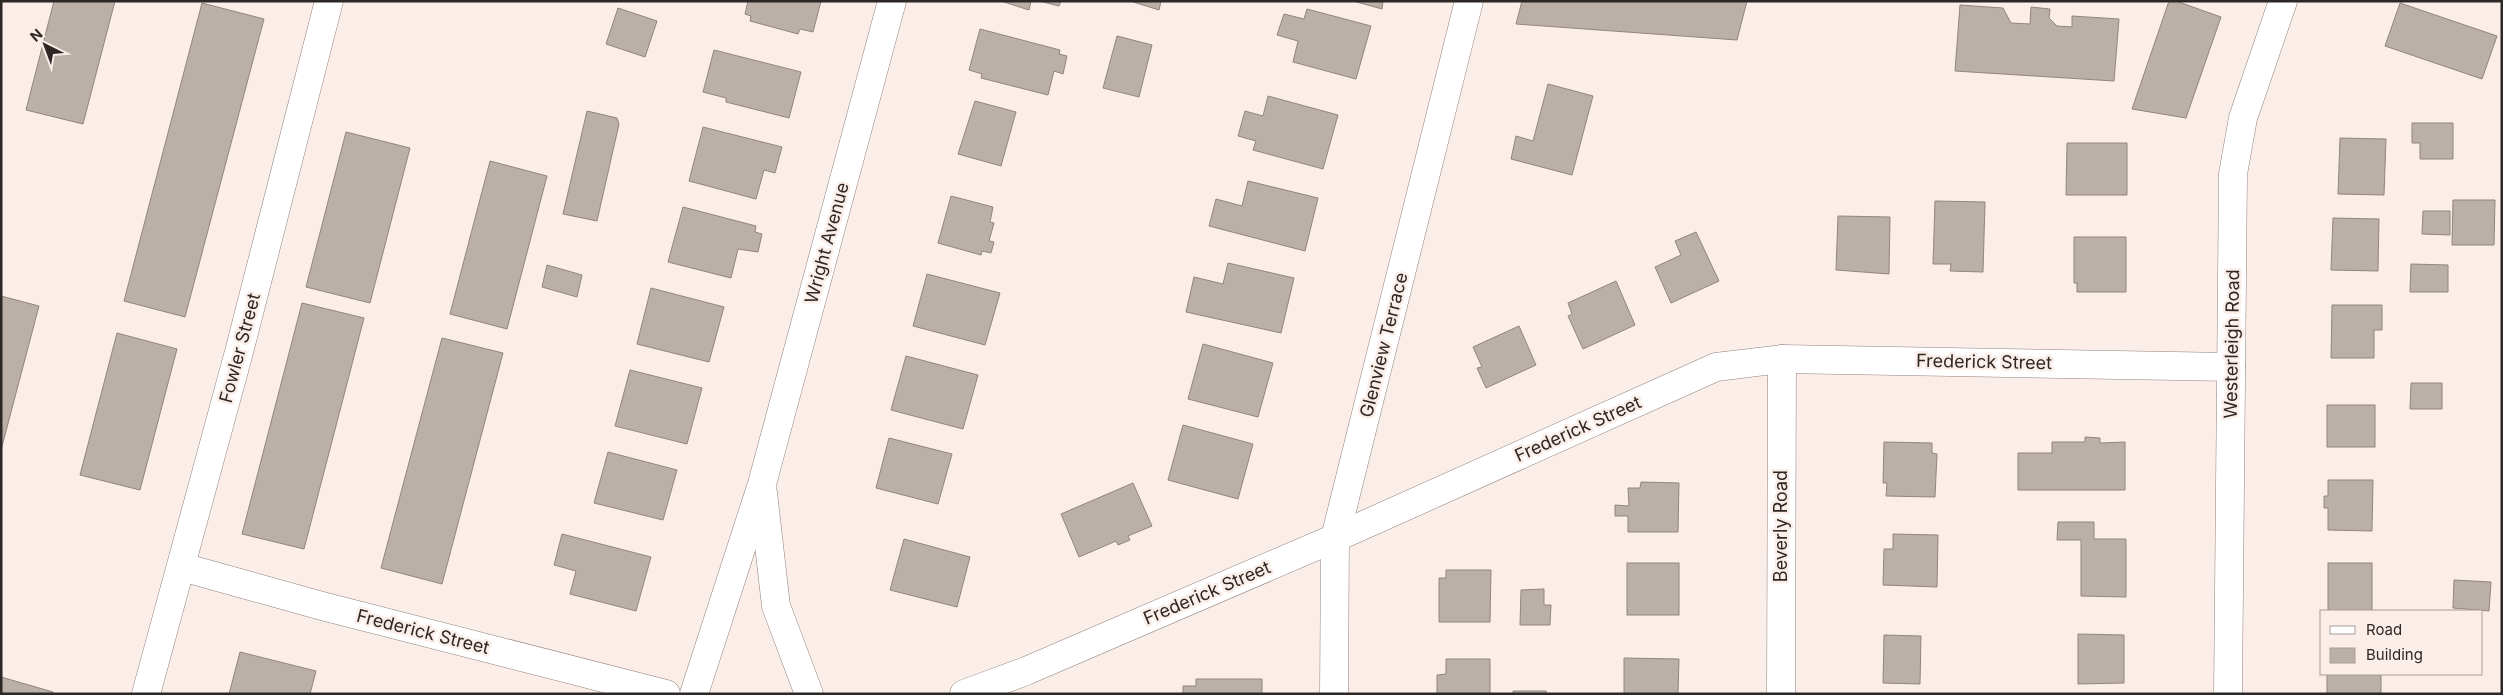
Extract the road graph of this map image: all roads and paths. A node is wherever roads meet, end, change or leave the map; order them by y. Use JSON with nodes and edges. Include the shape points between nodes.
{"nodes":[{"id":1,"x":329,"y":1,"type":"edge"},
{"id":2,"x":892,"y":1,"type":"edge"},
{"id":3,"x":1470,"y":1,"type":"edge"},
{"id":4,"x":2283,"y":1,"type":"edge"},
{"id":5,"x":1782,"y":359,"type":"junction"},
{"id":6,"x":2231,"y":367,"type":"junction"},
{"id":7,"x":762,"y":484,"type":"junction"},
{"id":8,"x":1335,"y":538,"type":"junction"},
{"id":9,"x":182,"y":567,"type":"junction"},
{"id":10,"x":146,"y":694,"type":"edge"},
{"id":11,"x":666,"y":694,"type":"edge"},
{"id":12,"x":694,"y":694,"type":"edge"},
{"id":13,"x":809,"y":694,"type":"edge"},
{"id":14,"x":964,"y":694,"type":"edge"},
{"id":15,"x":1334,"y":694,"type":"edge"},
{"id":16,"x":1781,"y":694,"type":"edge"},
{"id":17,"x":2228,"y":694,"type":"edge"}],
"edges":[{"from":1,"to":9,"type":"street","name":"Fowler Street"},
{"from":2,"to":7,"type":"street","name":"Wright Avenue"},
{"from":3,"to":8,"type":"street","name":"Glenview Terrace"},
{"from":4,"to":6,"type":"street","name":"Westerleigh Road","via":[[2243,118],[2233,174]]},
{"from":5,"to":6,"type":"street","name":"Frederick Street"},
{"from":5,"to":8,"type":"street","name":"Frederick Street","via":[[1716,366]]},
{"from":5,"to":16,"type":"street","name":"Beverly Road"},
{"from":6,"to":17,"type":"street","name":"Westerleigh Road"},
{"from":7,"to":12,"type":"street","name":"Wright Avenue"},
{"from":7,"to":13,"type":"street","name":"Wright Avenue","via":[[776,606]]},
{"from":8,"to":14,"type":"street","name":"Frederick Street","via":[[1026,672]]},
{"from":8,"to":15,"type":"street","name":"Glenview Terrace"},
{"from":9,"to":10,"type":"street","name":"Fowler Street"},
{"from":9,"to":11,"type":"street","name":"Frederick Street"}]}
